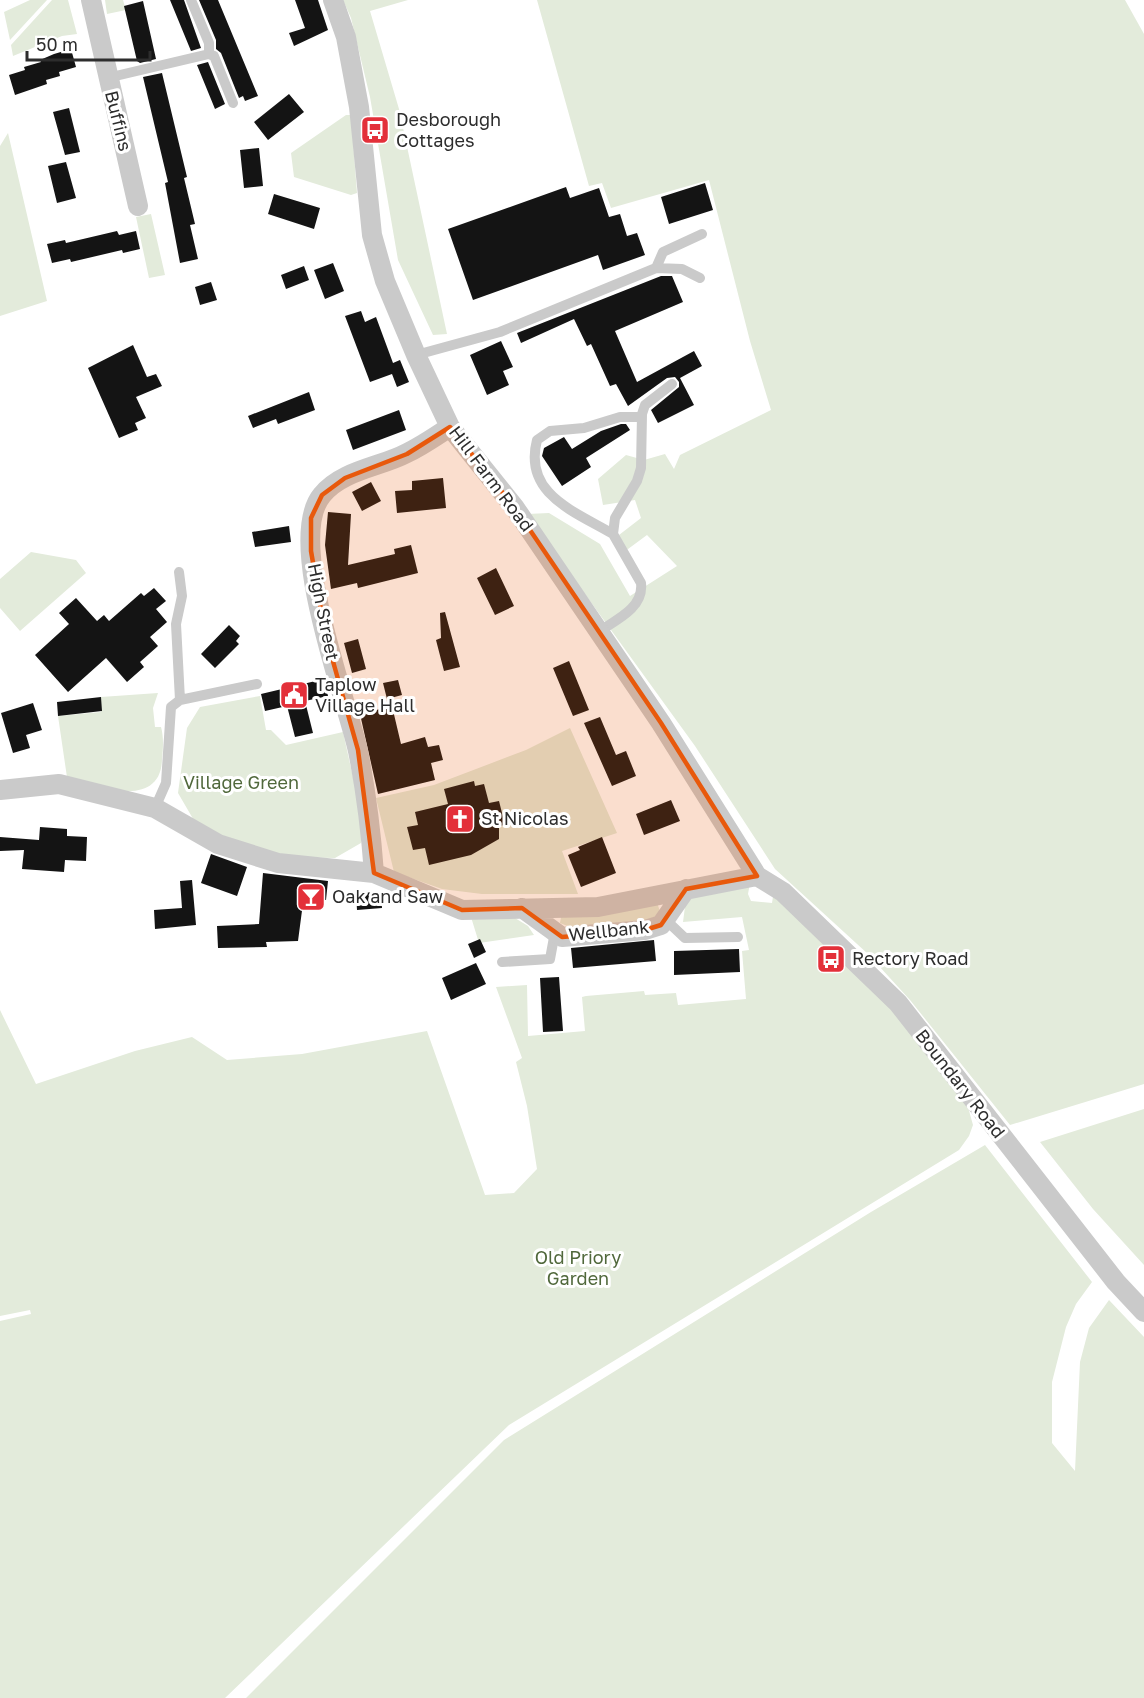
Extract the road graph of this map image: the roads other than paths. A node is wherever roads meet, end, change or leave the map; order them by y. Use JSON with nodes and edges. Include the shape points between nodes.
{"nodes":[{"id":1,"x":91,"y":0,"type":"edge"},
{"id":2,"x":191,"y":0,"type":"edge"},
{"id":3,"x":333,"y":0,"type":"edge"},
{"id":4,"x":209,"y":54,"type":"junction"},
{"id":5,"x":107,"y":78,"type":"junction"},
{"id":6,"x":233,"y":103,"type":"dead end"},
{"id":7,"x":138,"y":206,"type":"dead end"},
{"id":8,"x":702,"y":234,"type":"dead end"},
{"id":9,"x":656,"y":268,"type":"junction"},
{"id":10,"x":700,"y":279,"type":"dead end"},
{"id":11,"x":416,"y":355,"type":"junction"},
{"id":12,"x":672,"y":384,"type":"dead end"},
{"id":13,"x":641,"y":417,"type":"junction"},
{"id":14,"x":450,"y":428,"type":"junction"},
{"id":15,"x":613,"y":534,"type":"junction"},
{"id":16,"x":179,"y":572,"type":"dead end"},
{"id":17,"x":598,"y":632,"type":"junction"},
{"id":18,"x":257,"y":684,"type":"dead end"},
{"id":19,"x":180,"y":700,"type":"junction"},
{"id":20,"x":0,"y":790,"type":"edge"},
{"id":21,"x":155,"y":808,"type":"junction"},
{"id":22,"x":374,"y":873,"type":"junction"},
{"id":23,"x":757,"y":876,"type":"junction"},
{"id":24,"x":686,"y":889,"type":"junction"},
{"id":25,"x":522,"y":908,"type":"junction"},
{"id":26,"x":665,"y":919,"type":"junction"},
{"id":27,"x":555,"y":932,"type":"junction"},
{"id":28,"x":738,"y":937,"type":"dead end"},
{"id":29,"x":502,"y":962,"type":"dead end"},
{"id":30,"x":1144,"y":1312,"type":"edge"}],
"edges":[{"from":1,"to":5,"type":"street","name":"Buffins"},
{"from":2,"to":4,"type":"lane","via":[[209,44]]},
{"from":3,"to":11,"type":"street","name":"Hill Farm Road","via":[[346,37],[359,107],[372,236]]},
{"from":4,"to":5,"type":"lane"},
{"from":4,"to":6,"type":"lane","via":[[214,56]]},
{"from":5,"to":7,"type":"street","name":"Buffins"},
{"from":8,"to":9,"type":"lane","via":[[663,252]]},
{"from":9,"to":10,"type":"lane","via":[[682,270]]},
{"from":9,"to":11,"type":"lane","via":[[500,332]]},
{"from":11,"to":14,"type":"street","name":"Hill Farm Road"},
{"from":12,"to":13,"type":"lane","via":[[650,399]]},
{"from":13,"to":15,"type":"lane","via":[[641,468],[615,518]]},
{"from":13,"to":15,"type":"lane","via":[[620,417],[584,428],[550,431],[537,440],[533,453],[540,486],[563,505]]},
{"from":14,"to":17,"type":"street","name":"Hill Farm Road","via":[[515,508]]},
{"from":14,"to":22,"type":"street","name":"High Street","via":[[406,454],[345,478],[322,495],[311,518],[311,551],[325,633],[358,750]]},
{"from":15,"to":17,"type":"lane","via":[[641,583],[642,592],[634,606]]},
{"from":16,"to":19,"type":"lane","via":[[182,596],[176,624]]},
{"from":17,"to":23,"type":"street","name":"Hill Farm Road","via":[[661,723]]},
{"from":18,"to":19,"type":"lane"},
{"from":19,"to":21,"type":"lane","via":[[171,707],[166,783]]},
{"from":20,"to":21,"type":"street","via":[[59,784]]},
{"from":21,"to":22,"type":"street","via":[[218,844],[278,863]]},
{"from":22,"to":25,"type":"street","via":[[462,910]]},
{"from":23,"to":24,"type":"street"},
{"from":23,"to":30,"type":"street","name":"Boundary Road","via":[[783,892],[898,1003],[1116,1282]]},
{"from":24,"to":25,"type":"street","via":[[598,907]]},
{"from":24,"to":26,"type":"street","name":"Wellbank"},
{"from":25,"to":27,"type":"street","name":"Wellbank"},
{"from":26,"to":27,"type":"street","name":"Wellbank","via":[[661,925],[645,930],[562,937]]},
{"from":26,"to":28,"type":"lane","via":[[685,938]]},
{"from":27,"to":29,"type":"lane","via":[[550,959]]}]}
